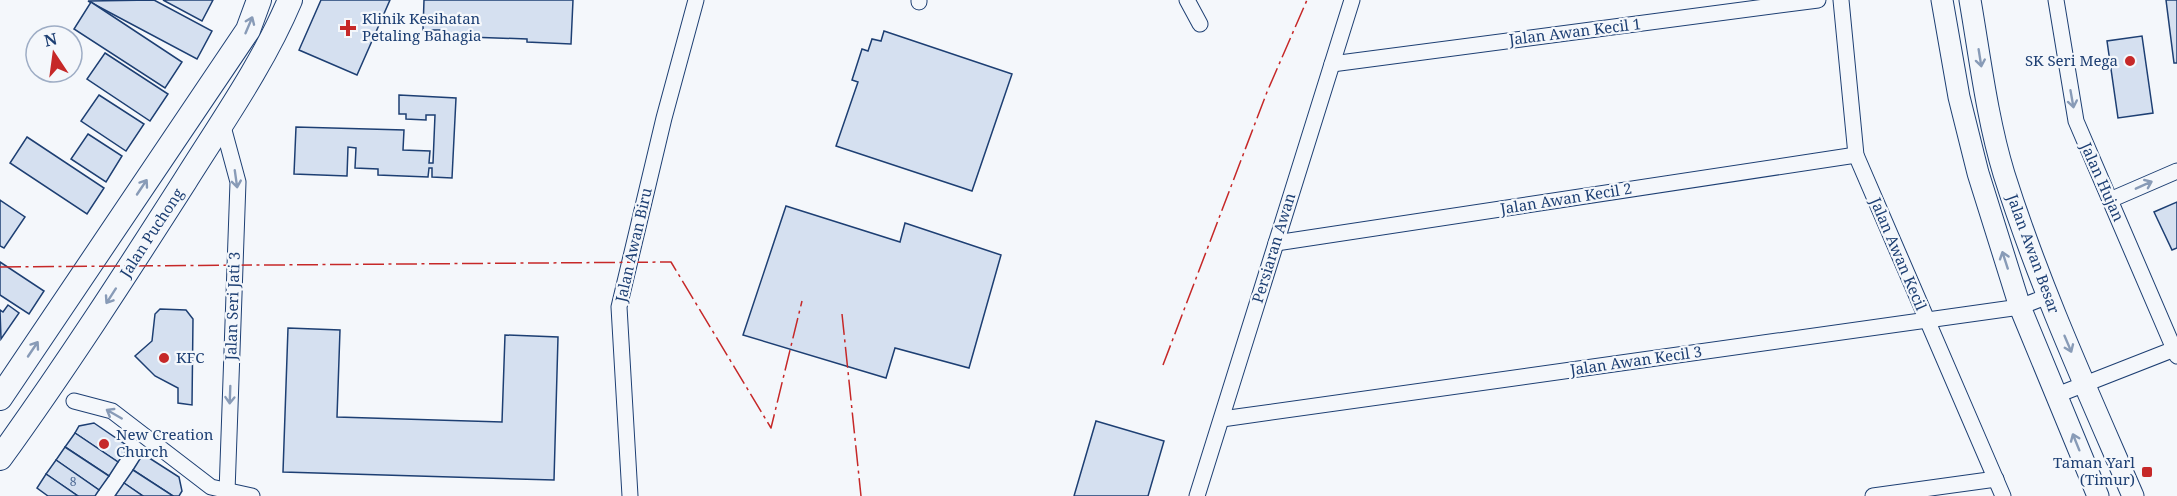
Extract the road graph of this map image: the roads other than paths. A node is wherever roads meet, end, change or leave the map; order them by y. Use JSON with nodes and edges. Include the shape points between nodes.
{"nodes":[{"id":1,"x":258,"y":0,"type":"edge"},
{"id":2,"x":291,"y":0,"type":"edge"},
{"id":3,"x":696,"y":0,"type":"edge"},
{"id":4,"x":1187,"y":0,"type":"edge"},
{"id":5,"x":1352,"y":0,"type":"edge"},
{"id":6,"x":1818,"y":0,"type":"edge"},
{"id":7,"x":1841,"y":0,"type":"edge"},
{"id":8,"x":1942,"y":0,"type":"edge"},
{"id":9,"x":1970,"y":0,"type":"edge"},
{"id":10,"x":2055,"y":0,"type":"edge"},
{"id":11,"x":1200,"y":24,"type":"dead end"},
{"id":12,"x":1332,"y":64,"type":"junction"},
{"id":13,"x":222,"y":123,"type":"junction"},
{"id":14,"x":1857,"y":155,"type":"junction"},
{"id":15,"x":2177,"y":171,"type":"edge"},
{"id":16,"x":2110,"y":200,"type":"junction"},
{"id":17,"x":1276,"y":243,"type":"junction"},
{"id":18,"x":2048,"y":296,"type":"junction"},
{"id":19,"x":2020,"y":307,"type":"junction"},
{"id":20,"x":1926,"y":320,"type":"junction"},
{"id":21,"x":2176,"y":351,"type":"edge"},
{"id":22,"x":2085,"y":385,"type":"junction"},
{"id":23,"x":2057,"y":395,"type":"junction"},
{"id":24,"x":0,"y":398,"type":"edge"},
{"id":25,"x":74,"y":401,"type":"dead end"},
{"id":26,"x":1222,"y":419,"type":"junction"},
{"id":27,"x":0,"y":458,"type":"edge"},
{"id":28,"x":1996,"y":479,"type":"junction"},
{"id":29,"x":208,"y":492,"type":"edge"},
{"id":30,"x":239,"y":494,"type":"edge"},
{"id":31,"x":630,"y":496,"type":"edge"},
{"id":32,"x":1197,"y":496,"type":"edge"},
{"id":33,"x":1873,"y":496,"type":"edge"},
{"id":34,"x":2003,"y":496,"type":"edge"},
{"id":35,"x":2098,"y":496,"type":"edge"},
{"id":36,"x":2133,"y":496,"type":"edge"}],
"edges":[{"from":24,"to":1,"type":"main road","one_way":true,"via":[[248,30]]},
{"from":2,"to":13,"type":"main road","name":"Jalan Puchong","via":[[273,40]]},
{"from":3,"to":31,"type":"street","name":"Jalan Awan Biru","via":[[619,307]]},
{"from":4,"to":11,"type":"street"},
{"from":5,"to":12,"type":"street","name":"Persiaran Awan"},
{"from":6,"to":12,"type":"street","name":"Jalan Awan Kecil 1"},
{"from":7,"to":14,"type":"street","name":"Jalan Awan Kecil"},
{"from":19,"to":8,"type":"main road","name":"Jalan Awan Besar","one_way":true,"via":[[1978,173],[1959,97]]},
{"from":9,"to":18,"type":"main road","name":"Jalan Awan Besar","one_way":true,"via":[[1985,93],[2004,173]]},
{"from":10,"to":16,"type":"street","name":"Jalan Hujan","one_way":true,"via":[[2076,121]]},
{"from":12,"to":17,"type":"street","name":"Persiaran Awan"},
{"from":13,"to":27,"type":"main road","name":"Jalan Puchong","one_way":true,"via":[[71,358]]},
{"from":13,"to":30,"type":"street","name":"Jalan Seri Jati 3","one_way":true,"via":[[238,182]]},
{"from":14,"to":17,"type":"street","name":"Jalan Awan Kecil 2"},
{"from":14,"to":20,"type":"street","name":"Jalan Awan Kecil"},
{"from":16,"to":15,"type":"street","one_way":true},
{"from":16,"to":21,"type":"street","name":"Jalan Hujan"},
{"from":17,"to":26,"type":"street","name":"Persiaran Awan"},
{"from":18,"to":19,"type":"street","name":"Jalan Awan Kecil 3"},
{"from":18,"to":22,"type":"main road","name":"Jalan Awan Besar","one_way":true},
{"from":19,"to":20,"type":"street","name":"Jalan Awan Kecil 3"},
{"from":19,"to":23,"type":"main road","name":"Jalan Awan Besar"},
{"from":20,"to":26,"type":"street","name":"Jalan Awan Kecil 3"},
{"from":20,"to":28,"type":"street","name":"Jalan Awan Kecil"},
{"from":21,"to":22,"type":"street"},
{"from":22,"to":23,"type":"street"},
{"from":22,"to":36,"type":"main road","name":"Jalan Awan Besar"},
{"from":35,"to":23,"type":"main road","name":"Jalan Awan Besar","one_way":true},
{"from":29,"to":25,"type":"street","one_way":true,"via":[[112,411]]},
{"from":26,"to":32,"type":"street","name":"Persiaran Awan"},
{"from":28,"to":33,"type":"street"},
{"from":28,"to":34,"type":"street","name":"Jalan Awan Kecil"},
{"from":29,"to":30,"type":"street"}]}
